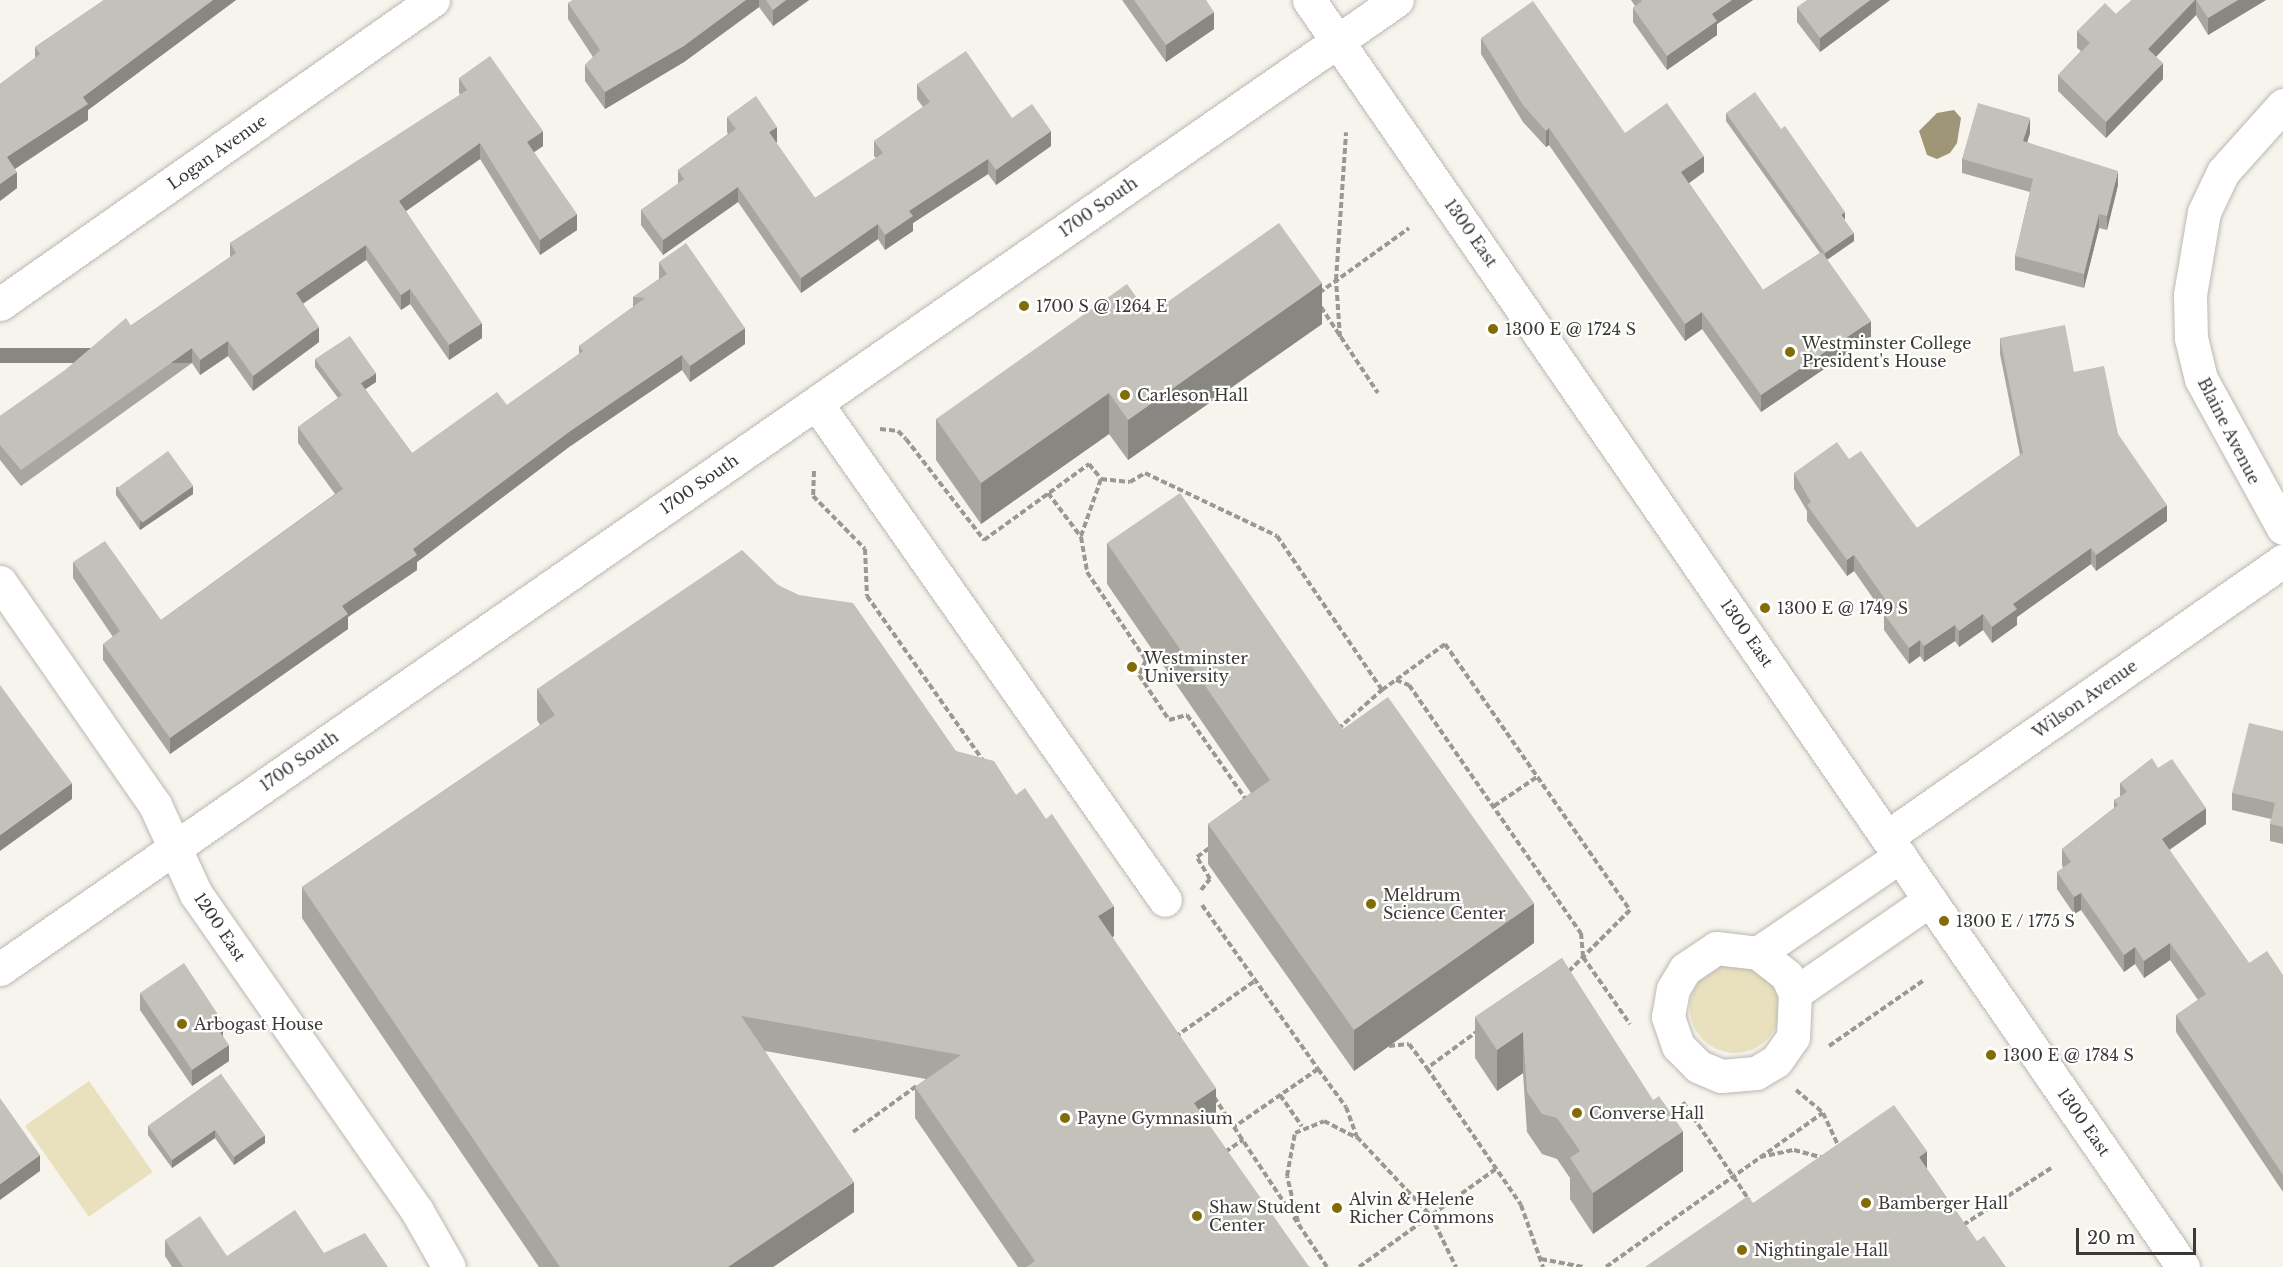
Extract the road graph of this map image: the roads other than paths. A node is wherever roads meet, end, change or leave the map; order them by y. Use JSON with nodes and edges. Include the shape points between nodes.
{"nodes":[{"id":1,"x":434,"y":0,"type":"edge"},
{"id":2,"x":1309,"y":0,"type":"edge"},
{"id":3,"x":1397,"y":0,"type":"edge"},
{"id":4,"x":1337,"y":41,"type":"junction"},
{"id":5,"x":2283,"y":105,"type":"edge"},
{"id":6,"x":0,"y":304,"type":"edge"},
{"id":7,"x":816,"y":403,"type":"junction"},
{"id":8,"x":2283,"y":528,"type":"edge"},
{"id":9,"x":2283,"y":561,"type":"edge"},
{"id":10,"x":0,"y":582,"type":"edge"},
{"id":11,"x":175,"y":847,"type":"junction"},
{"id":12,"x":1894,"y":847,"type":"junction"},
{"id":13,"x":1165,"y":900,"type":"dead end"},
{"id":14,"x":1930,"y":900,"type":"junction"},
{"id":15,"x":1758,"y":953,"type":"junction"},
{"id":16,"x":0,"y":969,"type":"edge"},
{"id":17,"x":1795,"y":993,"type":"junction"},
{"id":18,"x":449,"y":1267,"type":"edge"},
{"id":19,"x":2183,"y":1267,"type":"edge"}],
"edges":[{"from":1,"to":6,"type":"street","name":"Logan Avenue"},
{"from":2,"to":4,"type":"street","name":"1300 East"},
{"from":3,"to":4,"type":"street","name":"1700 South"},
{"from":4,"to":7,"type":"street","name":"1700 South"},
{"from":4,"to":12,"type":"street","name":"1300 East"},
{"from":5,"to":8,"type":"street","name":"Blaine Avenue","via":[[2223,172],[2204,212],[2190,295],[2191,338],[2201,378]]},
{"from":7,"to":11,"type":"street","name":"1700 South"},
{"from":7,"to":13,"type":"street"},
{"from":9,"to":12,"type":"street","name":"Wilson Avenue"},
{"from":10,"to":11,"type":"street","name":"1200 East","via":[[155,805]]},
{"from":11,"to":16,"type":"street","name":"1700 South"},
{"from":11,"to":18,"type":"street","name":"1200 East","via":[[196,894],[417,1211]]},
{"from":12,"to":14,"type":"street","name":"1300 East"},
{"from":12,"to":15,"type":"street","name":"Wilson Avenue"},
{"from":14,"to":17,"type":"street"},
{"from":14,"to":19,"type":"street","name":"1300 East"},
{"from":15,"to":17,"type":"street","via":[[1787,976]]},
{"from":15,"to":17,"type":"street","via":[[1716,948],[1685,969],[1673,989],[1668,1017],[1678,1046],[1698,1066],[1721,1076],[1756,1073],[1776,1061],[1792,1037]]}]}
